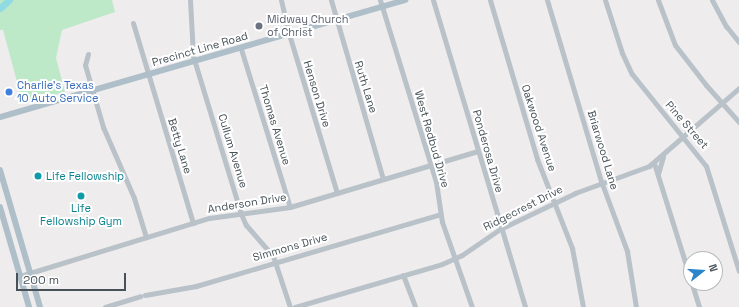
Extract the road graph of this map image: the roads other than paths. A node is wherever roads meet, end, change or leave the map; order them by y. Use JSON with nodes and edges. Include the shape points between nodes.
{"nodes":[{"id":1,"x":190,"y":0,"type":"edge"},
{"id":2,"x":281,"y":0,"type":"edge"},
{"id":3,"x":331,"y":0,"type":"edge"},
{"id":4,"x":406,"y":0,"type":"edge"},
{"id":5,"x":433,"y":0,"type":"edge"},
{"id":6,"x":490,"y":0,"type":"edge"},
{"id":7,"x":547,"y":0,"type":"edge"},
{"id":8,"x":605,"y":0,"type":"edge"},
{"id":9,"x":658,"y":0,"type":"edge"},
{"id":10,"x":712,"y":0,"type":"edge"},
{"id":11,"x":381,"y":3,"type":"edge"},
{"id":12,"x":335,"y":20,"type":"junction"},
{"id":13,"x":133,"y":23,"type":"dead end"},
{"id":14,"x":289,"y":34,"type":"junction"},
{"id":15,"x":739,"y":42,"type":"edge"},
{"id":16,"x":241,"y":48,"type":"junction"},
{"id":17,"x":88,"y":54,"type":"dead end"},
{"id":18,"x":195,"y":61,"type":"junction"},
{"id":19,"x":148,"y":74,"type":"junction"},
{"id":20,"x":739,"y":88,"type":"edge"},
{"id":21,"x":92,"y":90,"type":"junction"},
{"id":22,"x":722,"y":103,"type":"junction"},
{"id":23,"x":0,"y":117,"type":"edge"},
{"id":24,"x":739,"y":122,"type":"edge"},
{"id":25,"x":685,"y":138,"type":"junction"},
{"id":26,"x":478,"y":151,"type":"junction"},
{"id":27,"x":662,"y":157,"type":"junction"},
{"id":28,"x":654,"y":163,"type":"junction"},
{"id":29,"x":430,"y":165,"type":"junction"},
{"id":30,"x":0,"y":170,"type":"edge"},
{"id":31,"x":658,"y":175,"type":"junction"},
{"id":32,"x":383,"y":180,"type":"junction"},
{"id":33,"x":601,"y":181,"type":"junction"},
{"id":34,"x":337,"y":193,"type":"junction"},
{"id":35,"x":554,"y":204,"type":"junction"},
{"id":36,"x":0,"y":207,"type":"edge"},
{"id":37,"x":290,"y":207,"type":"junction"},
{"id":38,"x":241,"y":214,"type":"junction"},
{"id":39,"x":440,"y":214,"type":"junction"},
{"id":40,"x":193,"y":223,"type":"junction"},
{"id":41,"x":500,"y":229,"type":"junction"},
{"id":42,"x":146,"y":237,"type":"junction"},
{"id":43,"x":455,"y":258,"type":"junction"},
{"id":44,"x":275,"y":262,"type":"junction"},
{"id":45,"x":739,"y":271,"type":"edge"},
{"id":46,"x":30,"y":273,"type":"junction"},
{"id":47,"x":403,"y":275,"type":"junction"},
{"id":48,"x":20,"y":276,"type":"junction"},
{"id":49,"x":29,"y":307,"type":"edge"},
{"id":50,"x":40,"y":307,"type":"edge"},
{"id":51,"x":105,"y":307,"type":"edge"},
{"id":52,"x":290,"y":307,"type":"edge"},
{"id":53,"x":295,"y":307,"type":"edge"},
{"id":54,"x":415,"y":307,"type":"edge"},
{"id":55,"x":472,"y":307,"type":"edge"},
{"id":56,"x":525,"y":307,"type":"edge"},
{"id":57,"x":583,"y":307,"type":"edge"},
{"id":58,"x":636,"y":307,"type":"edge"},
{"id":59,"x":698,"y":307,"type":"edge"}],
"edges":[{"from":1,"to":18,"type":"street","name":"Cullum Avenue","via":[[193,16],[191,39]]},
{"from":2,"to":14,"type":"street","name":"Henson Drive"},
{"from":3,"to":12,"type":"street","name":"Ruth Lane"},
{"from":4,"to":11,"type":"main road","name":"Precinct Line Road"},
{"from":5,"to":26,"type":"street","name":"Ponderosa Drive"},
{"from":6,"to":35,"type":"street","name":"Oakwood Avenue","via":[[537,159]]},
{"from":7,"to":33,"type":"street","name":"Briarwood Lane"},
{"from":8,"to":25,"type":"street","name":"Pine Street","via":[[632,74]]},
{"from":9,"to":22,"type":"street","via":[[675,45]]},
{"from":10,"to":15,"type":"street","via":[[726,26]]},
{"from":11,"to":12,"type":"main road","name":"Precinct Line Road"},
{"from":11,"to":29,"type":"street","name":"West Redbud Drive"},
{"from":12,"to":14,"type":"main road","name":"Precinct Line Road"},
{"from":12,"to":32,"type":"street","name":"Ruth Lane"},
{"from":13,"to":19,"type":"street","name":"Betty Lane"},
{"from":14,"to":16,"type":"main road","name":"Precinct Line Road"},
{"from":14,"to":34,"type":"street","name":"Henson Drive"},
{"from":16,"to":18,"type":"main road","name":"Precinct Line Road"},
{"from":16,"to":37,"type":"street","name":"Thomas Avenue"},
{"from":17,"to":21,"type":"street","via":[[85,65]]},
{"from":18,"to":19,"type":"main road","name":"Precinct Line Road"},
{"from":18,"to":38,"type":"street","name":"Cullum Avenue"},
{"from":19,"to":21,"type":"main road","name":"Precinct Line Road"},
{"from":19,"to":40,"type":"street","name":"Betty Lane"},
{"from":20,"to":22,"type":"street","name":"Ridgecrest Drive"},
{"from":21,"to":23,"type":"main road","name":"Precinct Line Road"},
{"from":21,"to":42,"type":"street","via":[[103,127],[134,198]]},
{"from":22,"to":24,"type":"street"},
{"from":22,"to":25,"type":"street","name":"Ridgecrest Drive"},
{"from":25,"to":27,"type":"street","name":"Ridgecrest Drive"},
{"from":25,"to":45,"type":"street","name":"Pine Street","via":[[706,166]]},
{"from":26,"to":29,"type":"street","name":"Anderson Drive"},
{"from":26,"to":41,"type":"street","name":"Ponderosa Drive"},
{"from":27,"to":28,"type":"street","name":"Ridgecrest Drive"},
{"from":27,"to":31,"type":"street"},
{"from":28,"to":31,"type":"street"},
{"from":28,"to":33,"type":"street","name":"Ridgecrest Drive"},
{"from":29,"to":32,"type":"street","name":"Anderson Drive"},
{"from":29,"to":39,"type":"street","name":"West Redbud Drive"},
{"from":30,"to":46,"type":"main road"},
{"from":31,"to":59,"type":"street"},
{"from":32,"to":34,"type":"street","name":"Anderson Drive"},
{"from":33,"to":35,"type":"street","name":"Ridgecrest Drive"},
{"from":33,"to":58,"type":"street","name":"Briarwood Lane","via":[[630,263]]},
{"from":34,"to":37,"type":"street","name":"Anderson Drive"},
{"from":35,"to":41,"type":"street","name":"Ridgecrest Drive"},
{"from":35,"to":57,"type":"street","name":"Oakwood Avenue","via":[[572,248]]},
{"from":36,"to":48,"type":"main road"},
{"from":37,"to":38,"type":"street","name":"Anderson Drive"},
{"from":38,"to":40,"type":"street","name":"Anderson Drive"},
{"from":38,"to":44,"type":"street","name":"Cullum Avenue","via":[[246,225],[270,250]]},
{"from":39,"to":43,"type":"street","name":"West Redbud Drive"},
{"from":39,"to":44,"type":"street","name":"Simmons Drive"},
{"from":40,"to":42,"type":"street","name":"Anderson Drive"},
{"from":41,"to":43,"type":"street","name":"Ridgecrest Drive"},
{"from":41,"to":56,"type":"street","name":"Ponderosa Drive"},
{"from":42,"to":46,"type":"street","name":"Anderson Drive"},
{"from":43,"to":47,"type":"street","name":"Ridgecrest Drive"},
{"from":43,"to":55,"type":"street","name":"West Redbud Drive"},
{"from":44,"to":51,"type":"street","name":"Simmons Drive","via":[[196,286],[142,296]]},
{"from":44,"to":52,"type":"street","name":"Cullum Avenue"},
{"from":46,"to":48,"type":"street","name":"Anderson Drive"},
{"from":46,"to":50,"type":"main road"},
{"from":47,"to":53,"type":"street","name":"Ridgecrest Drive"},
{"from":47,"to":54,"type":"street"},
{"from":48,"to":49,"type":"main road"}]}
